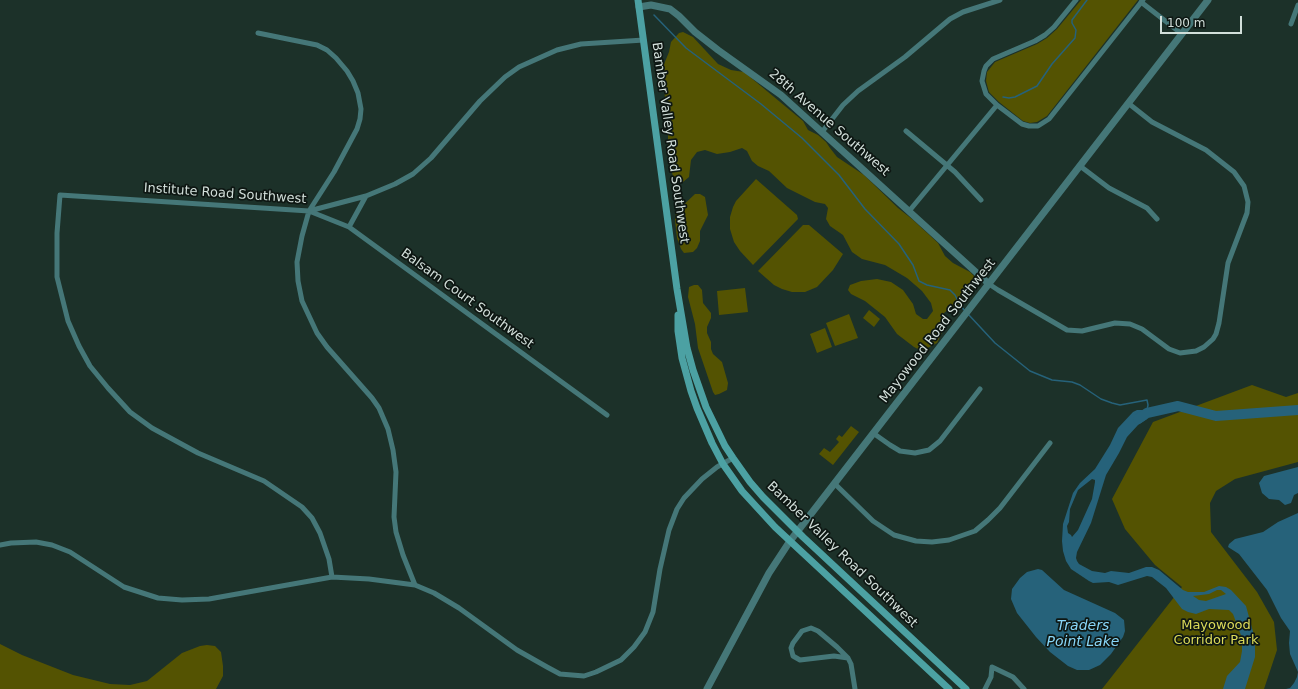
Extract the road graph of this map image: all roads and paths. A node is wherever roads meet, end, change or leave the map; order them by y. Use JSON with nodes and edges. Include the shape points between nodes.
{"nodes":[{"id":1,"x":1000,"y":0,"type":"edge"},
{"id":2,"x":1076,"y":0,"type":"edge"},
{"id":3,"x":1208,"y":0,"type":"edge"},
{"id":4,"x":1142,"y":1,"type":"edge"},
{"id":5,"x":638,"y":3,"type":"edge"},
{"id":6,"x":1298,"y":5,"type":"edge"},
{"id":7,"x":1291,"y":24,"type":"dead end"},
{"id":8,"x":258,"y":33,"type":"dead end"},
{"id":9,"x":1182,"y":34,"type":"junction"},
{"id":10,"x":644,"y":40,"type":"junction"},
{"id":11,"x":1128,"y":103,"type":"junction"},
{"id":12,"x":997,"y":105,"type":"junction"},
{"id":13,"x":906,"y":131,"type":"dead end"},
{"id":14,"x":822,"y":132,"type":"junction"},
{"id":15,"x":947,"y":165,"type":"junction"},
{"id":16,"x":1080,"y":166,"type":"junction"},
{"id":17,"x":366,"y":196,"type":"junction"},
{"id":18,"x":982,"y":200,"type":"dead end"},
{"id":19,"x":910,"y":210,"type":"junction"},
{"id":20,"x":309,"y":211,"type":"junction"},
{"id":21,"x":1157,"y":219,"type":"dead end"},
{"id":22,"x":349,"y":227,"type":"junction"},
{"id":23,"x":990,"y":284,"type":"junction"},
{"id":24,"x":677,"y":289,"type":"junction"},
{"id":25,"x":980,"y":389,"type":"dead end"},
{"id":26,"x":607,"y":415,"type":"dead end"},
{"id":27,"x":874,"y":433,"type":"junction"},
{"id":28,"x":1050,"y":443,"type":"dead end"},
{"id":29,"x":733,"y":458,"type":"junction"},
{"id":30,"x":723,"y":464,"type":"junction"},
{"id":31,"x":835,"y":484,"type":"junction"},
{"id":32,"x":797,"y":532,"type":"junction"},
{"id":33,"x":790,"y":541,"type":"junction"},
{"id":34,"x":0,"y":545,"type":"edge"},
{"id":35,"x":332,"y":577,"type":"junction"},
{"id":36,"x":415,"y":585,"type":"junction"},
{"id":37,"x":848,"y":658,"type":"junction"},
{"id":38,"x":706,"y":689,"type":"edge"},
{"id":39,"x":855,"y":689,"type":"edge"},
{"id":40,"x":949,"y":689,"type":"edge"},
{"id":41,"x":966,"y":689,"type":"edge"},
{"id":42,"x":985,"y":689,"type":"edge"},
{"id":43,"x":1024,"y":689,"type":"edge"}],
"edges":[{"from":1,"to":14,"type":"street","via":[[950,19],[905,57],[853,95]]},
{"from":2,"to":12,"type":"street","via":[[1045,35],[993,59],[986,66],[982,81],[984,90]]},
{"from":3,"to":9,"type":"street","name":"Mayowood Road Southwest"},
{"from":4,"to":9,"type":"street"},
{"from":4,"to":12,"type":"street","via":[[1046,122],[1038,126],[1025,126]]},
{"from":5,"to":10,"type":"main road","name":"Bamber Valley Road Southwest"},
{"from":5,"to":14,"type":"street","name":"28th Avenue Southwest","via":[[670,9],[713,46],[781,94]]},
{"from":6,"to":7,"type":"street"},
{"from":8,"to":20,"type":"street","via":[[317,45],[327,50],[347,71],[358,93],[361,109],[357,129]]},
{"from":9,"to":11,"type":"street","name":"Mayowood Road Southwest"},
{"from":10,"to":17,"type":"street","name":"Institute Road Southwest","via":[[581,44],[557,50],[519,67],[485,97],[431,158],[413,174]]},
{"from":10,"to":24,"type":"main road","name":"Bamber Valley Road Southwest"},
{"from":11,"to":16,"type":"street","name":"Mayowood Road Southwest"},
{"from":11,"to":23,"type":"street","via":[[1152,122],[1206,150],[1234,172],[1244,186],[1248,202],[1247,213],[1228,263],[1220,324],[1213,339],[1196,351],[1180,353],[1169,350],[1142,329],[1130,324],[1115,323],[1082,331],[1068,330]]},
{"from":12,"to":15,"type":"street"},
{"from":13,"to":15,"type":"street"},
{"from":14,"to":19,"type":"street","name":"28th Avenue Southwest"},
{"from":15,"to":18,"type":"street"},
{"from":15,"to":19,"type":"street"},
{"from":16,"to":21,"type":"street","via":[[1109,188],[1147,208]]},
{"from":16,"to":23,"type":"street","name":"Mayowood Road Southwest"},
{"from":17,"to":20,"type":"street","name":"Institute Road Southwest"},
{"from":17,"to":22,"type":"street"},
{"from":19,"to":23,"type":"street","name":"28th Avenue Southwest"},
{"from":20,"to":22,"type":"street","name":"Balsam Court Southwest"},
{"from":20,"to":35,"type":"street","name":"Institute Road Southwest","via":[[60,195],[57,277],[68,321],[79,346],[90,366],[108,388],[130,412],[152,428],[198,453],[264,481],[302,507],[320,533]]},
{"from":20,"to":36,"type":"street","via":[[297,262],[302,301],[317,333],[372,398],[388,429],[396,472],[396,532]]},
{"from":22,"to":26,"type":"street","name":"Balsam Court Southwest"},
{"from":23,"to":27,"type":"street","name":"Mayowood Road Southwest"},
{"from":24,"to":29,"type":"main road","name":"Bamber Valley Road Southwest","via":[[693,370],[706,407]]},
{"from":24,"to":30,"type":"main road","name":"Bamber Valley Road Southwest","via":[[678,331],[682,358],[704,426]]},
{"from":25,"to":27,"type":"street","via":[[940,441],[929,450],[915,453],[900,451]]},
{"from":27,"to":31,"type":"street","name":"Mayowood Road Southwest"},
{"from":28,"to":31,"type":"street","via":[[988,520],[975,531],[949,540],[916,541],[894,535],[873,521]]},
{"from":29,"to":30,"type":"street"},
{"from":29,"to":32,"type":"main road","name":"Bamber Valley Road Southwest","via":[[750,482]]},
{"from":30,"to":33,"type":"main road","name":"Bamber Valley Road Southwest","via":[[742,491]]},
{"from":30,"to":36,"type":"street","via":[[702,479],[677,509],[669,530],[653,612],[645,632],[621,660],[596,672],[572,676],[553,671],[517,650],[460,608]]},
{"from":31,"to":32,"type":"street","name":"Mayowood Road Southwest"},
{"from":32,"to":33,"type":"street","name":"Mayowood Road Southwest"},
{"from":32,"to":41,"type":"main road","name":"Bamber Valley Road Southwest"},
{"from":33,"to":38,"type":"street","name":"Mayowood Road Southwest","via":[[769,573]]},
{"from":33,"to":40,"type":"main road","name":"Bamber Valley Road Southwest"},
{"from":34,"to":35,"type":"street","via":[[36,542],[52,545],[70,552],[124,587],[158,598],[209,599]]},
{"from":35,"to":36,"type":"street"},
{"from":37,"to":37,"type":"street","via":[[834,656],[800,660],[793,656],[791,648],[802,631],[812,628],[837,646]]},
{"from":37,"to":39,"type":"street"},
{"from":42,"to":43,"type":"street","via":[[991,677],[992,667],[1013,677]]}]}
